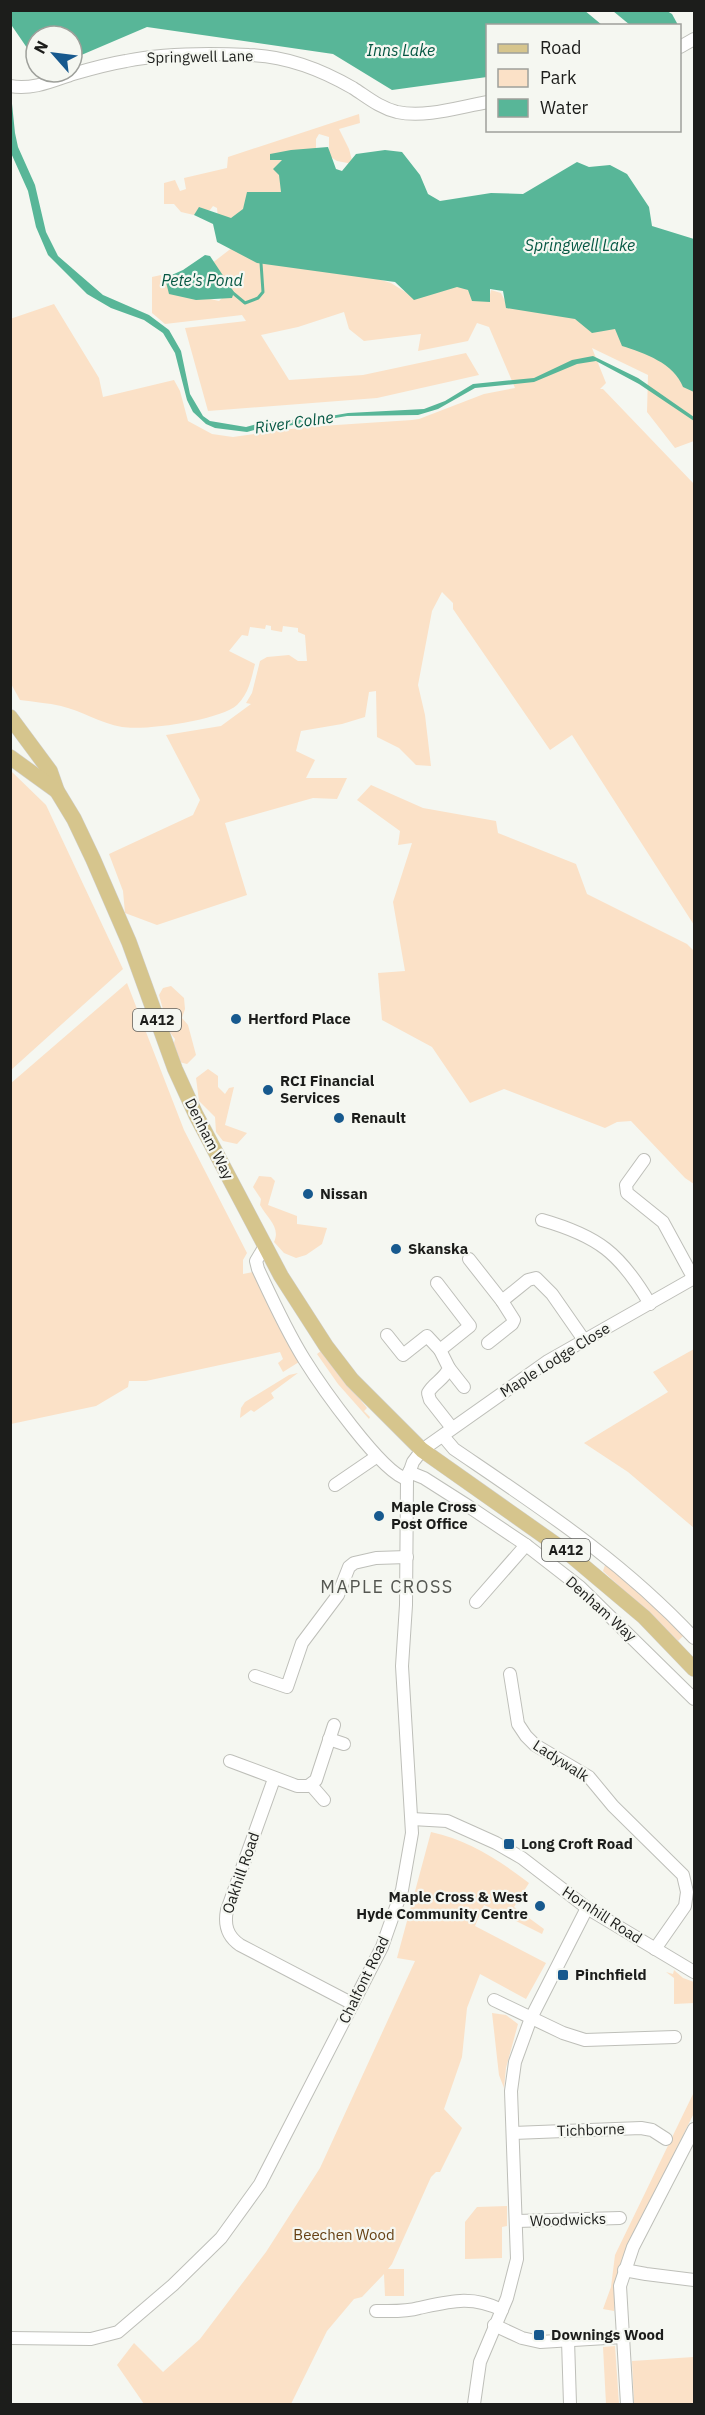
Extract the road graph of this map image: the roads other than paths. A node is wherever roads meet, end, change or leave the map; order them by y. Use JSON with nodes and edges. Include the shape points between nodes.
{"nodes":[{"id":1,"x":11,"y":86,"type":"edge"},
{"id":2,"x":486,"y":102,"type":"edge"},
{"id":3,"x":10,"y":717,"type":"edge"},
{"id":4,"x":10,"y":757,"type":"edge"},
{"id":5,"x":10,"y":762,"type":"edge"},
{"id":6,"x":32,"y":774,"type":"junction"},
{"id":7,"x":57,"y":791,"type":"junction"},
{"id":8,"x":644,"y":1160,"type":"dead end"},
{"id":9,"x":542,"y":1220,"type":"dead end"},
{"id":10,"x":265,"y":1246,"type":"junction"},
{"id":11,"x":469,"y":1259,"type":"dead end"},
{"id":12,"x":694,"y":1279,"type":"edge"},
{"id":13,"x":437,"y":1283,"type":"dead end"},
{"id":14,"x":502,"y":1301,"type":"junction"},
{"id":15,"x":650,"y":1304,"type":"junction"},
{"id":16,"x":387,"y":1335,"type":"dead end"},
{"id":17,"x":584,"y":1340,"type":"junction"},
{"id":18,"x":488,"y":1343,"type":"dead end"},
{"id":19,"x":440,"y":1350,"type":"junction"},
{"id":20,"x":449,"y":1368,"type":"junction"},
{"id":21,"x":464,"y":1387,"type":"dead end"},
{"id":22,"x":447,"y":1432,"type":"junction"},
{"id":23,"x":422,"y":1450,"type":"junction"},
{"id":24,"x":376,"y":1456,"type":"junction"},
{"id":25,"x":408,"y":1475,"type":"junction"},
{"id":26,"x":335,"y":1485,"type":"dead end"},
{"id":27,"x":526,"y":1545,"type":"junction"},
{"id":28,"x":407,"y":1557,"type":"junction"},
{"id":29,"x":476,"y":1602,"type":"dead end"},
{"id":30,"x":694,"y":1638,"type":"edge"},
{"id":31,"x":694,"y":1669,"type":"edge"},
{"id":32,"x":510,"y":1674,"type":"dead end"},
{"id":33,"x":255,"y":1676,"type":"dead end"},
{"id":34,"x":694,"y":1698,"type":"edge"},
{"id":35,"x":334,"y":1725,"type":"dead end"},
{"id":36,"x":329,"y":1739,"type":"junction"},
{"id":37,"x":344,"y":1744,"type":"dead end"},
{"id":38,"x":231,"y":1761,"type":"dead end"},
{"id":39,"x":274,"y":1779,"type":"junction"},
{"id":40,"x":311,"y":1785,"type":"junction"},
{"id":41,"x":324,"y":1800,"type":"dead end"},
{"id":42,"x":412,"y":1819,"type":"junction"},
{"id":43,"x":586,"y":1908,"type":"junction"},
{"id":44,"x":655,"y":1950,"type":"junction"},
{"id":45,"x":694,"y":1972,"type":"edge"},
{"id":46,"x":494,"y":2000,"type":"dead end"},
{"id":47,"x":353,"y":2004,"type":"junction"},
{"id":48,"x":531,"y":2018,"type":"junction"},
{"id":49,"x":675,"y":2037,"type":"dead end"},
{"id":50,"x":694,"y":2129,"type":"edge"},
{"id":51,"x":513,"y":2133,"type":"junction"},
{"id":52,"x":666,"y":2139,"type":"dead end"},
{"id":53,"x":620,"y":2218,"type":"dead end"},
{"id":54,"x":517,"y":2221,"type":"junction"},
{"id":55,"x":624,"y":2270,"type":"junction"},
{"id":56,"x":694,"y":2280,"type":"edge"},
{"id":57,"x":502,"y":2310,"type":"junction"},
{"id":58,"x":376,"y":2312,"type":"dead end"},
{"id":59,"x":494,"y":2325,"type":"junction"},
{"id":60,"x":623,"y":2337,"type":"junction"},
{"id":61,"x":10,"y":2338,"type":"edge"},
{"id":62,"x":568,"y":2340,"type":"junction"},
{"id":63,"x":474,"y":2404,"type":"edge"},
{"id":64,"x":570,"y":2404,"type":"edge"},
{"id":65,"x":627,"y":2404,"type":"edge"}],
"edges":[{"from":1,"to":2,"type":"street","name":"Springwell Lane","via":[[39,86],[144,58],[250,55],[285,60],[318,71],[398,112],[432,112]]},
{"from":3,"to":7,"type":"main road","name":"Denham Way","number":"A412","via":[[51,771]]},
{"from":4,"to":6,"type":"main road","name":"Denham Way","number":"A412"},
{"from":5,"to":6,"type":"main road","number":"A412"},
{"from":6,"to":7,"type":"main road","name":"Denham Way","number":"A412"},
{"from":7,"to":10,"type":"main road","name":"Denham Way","number":"A412","via":[[74,819],[129,942],[195,1115]]},
{"from":8,"to":12,"type":"street","via":[[626,1185],[627,1193],[663,1222]]},
{"from":9,"to":15,"type":"street","via":[[581,1232],[608,1249]]},
{"from":10,"to":23,"type":"main road","name":"Denham Way","number":"A412","via":[[290,1292],[352,1380]]},
{"from":10,"to":24,"type":"street","name":"Denham Way","via":[[256,1260],[258,1269],[285,1326],[304,1360]]},
{"from":11,"to":14,"type":"street"},
{"from":12,"to":15,"type":"street","name":"Maple Lodge Close"},
{"from":13,"to":19,"type":"street","via":[[470,1326]]},
{"from":14,"to":17,"type":"street","via":[[536,1278]]},
{"from":14,"to":18,"type":"street","via":[[513,1316],[513,1324]]},
{"from":15,"to":17,"type":"street","name":"Maple Lodge Close"},
{"from":16,"to":19,"type":"street","via":[[403,1355],[427,1336]]},
{"from":17,"to":22,"type":"street","name":"Maple Lodge Close"},
{"from":19,"to":20,"type":"street"},
{"from":20,"to":21,"type":"street"},
{"from":20,"to":22,"type":"street","via":[[428,1393]]},
{"from":22,"to":23,"type":"street","name":"Maple Lodge Close"},
{"from":22,"to":30,"type":"street","via":[[454,1449],[604,1554]]},
{"from":23,"to":25,"type":"street"},
{"from":23,"to":31,"type":"main road","number":"A412","via":[[568,1552],[644,1617]]},
{"from":24,"to":25,"type":"street","name":"Denham Way","via":[[393,1472]]},
{"from":24,"to":26,"type":"street"},
{"from":25,"to":27,"type":"street","name":"Denham Way","via":[[438,1486]]},
{"from":25,"to":28,"type":"street","name":"Chalfont Road"},
{"from":27,"to":29,"type":"street"},
{"from":27,"to":34,"type":"street","name":"Denham Way","via":[[597,1602]]},
{"from":28,"to":33,"type":"street","via":[[376,1558],[349,1567],[338,1594],[302,1643],[287,1687]]},
{"from":28,"to":42,"type":"street","name":"Chalfont Road","via":[[402,1677]]},
{"from":32,"to":44,"type":"street","name":"Ladywalk","via":[[518,1724],[526,1736],[589,1777],[683,1875],[685,1906]]},
{"from":35,"to":36,"type":"street"},
{"from":36,"to":37,"type":"street"},
{"from":36,"to":40,"type":"street"},
{"from":38,"to":39,"type":"street"},
{"from":39,"to":40,"type":"street","via":[[302,1787]]},
{"from":39,"to":47,"type":"street","name":"Oakhill Road","via":[[227,1910],[228,1932],[240,1945]]},
{"from":40,"to":41,"type":"street"},
{"from":42,"to":43,"type":"street","name":"Hornhill Road","via":[[447,1821],[496,1843],[522,1858]]},
{"from":42,"to":47,"type":"street","name":"Chalfont Road","via":[[402,1890],[382,1947]]},
{"from":43,"to":44,"type":"street","name":"Hornhill Road"},
{"from":43,"to":48,"type":"street"},
{"from":44,"to":45,"type":"street","name":"Hornhill Road"},
{"from":46,"to":48,"type":"street"},
{"from":47,"to":61,"type":"street","name":"Chalfont Road","via":[[260,2184],[221,2238],[173,2285],[118,2332],[91,2339]]},
{"from":48,"to":49,"type":"street","via":[[585,2040]]},
{"from":48,"to":51,"type":"street","via":[[512,2072]]},
{"from":50,"to":55,"type":"street"},
{"from":51,"to":52,"type":"street","name":"Tichborne","via":[[641,2128]]},
{"from":51,"to":54,"type":"street"},
{"from":53,"to":54,"type":"street","name":"Woodwicks"},
{"from":54,"to":57,"type":"street","via":[[518,2259]]},
{"from":55,"to":56,"type":"street"},
{"from":55,"to":60,"type":"street","via":[[620,2295]]},
{"from":57,"to":58,"type":"street","via":[[472,2300]]},
{"from":57,"to":59,"type":"street"},
{"from":59,"to":62,"type":"street","via":[[531,2341]]},
{"from":59,"to":63,"type":"street","via":[[480,2362]]},
{"from":60,"to":62,"type":"street"},
{"from":60,"to":65,"type":"street"},
{"from":62,"to":64,"type":"street"}]}
